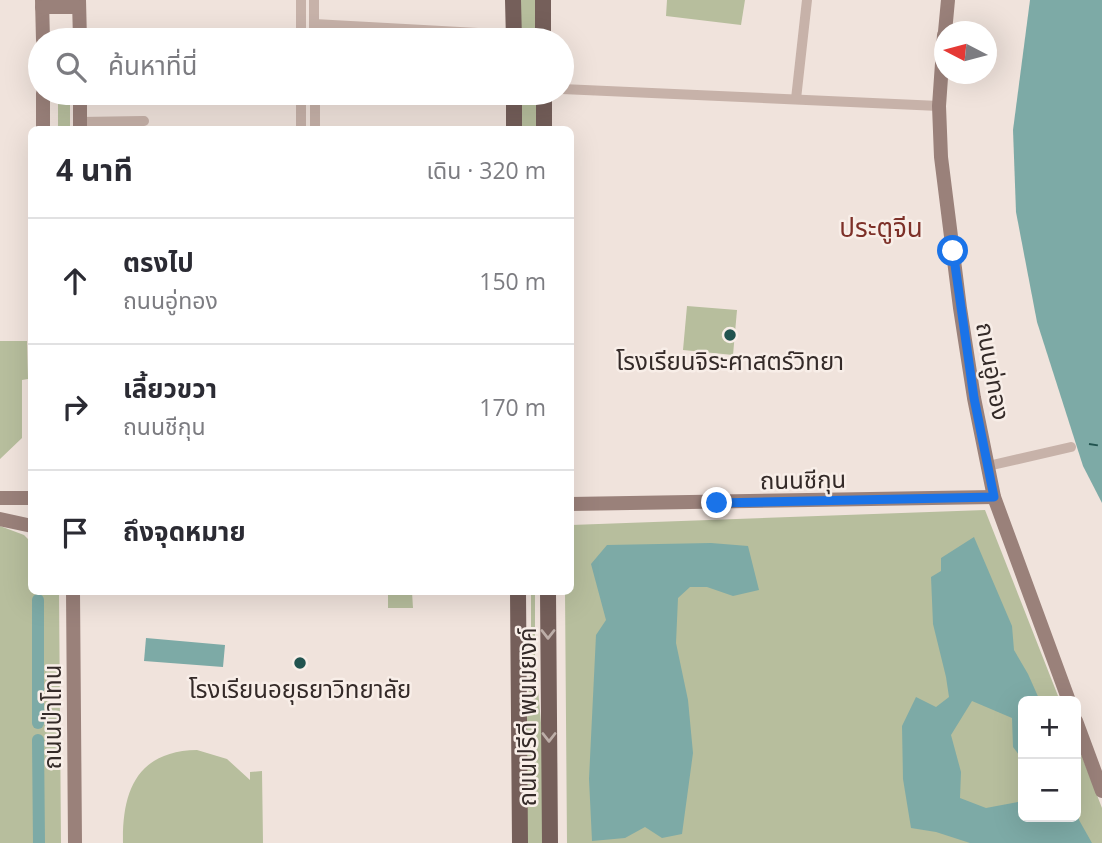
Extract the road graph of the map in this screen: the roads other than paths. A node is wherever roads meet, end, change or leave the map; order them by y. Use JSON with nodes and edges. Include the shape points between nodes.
{"nodes":[{"id":1,"x":301,"y":0,"type":"edge"},
{"id":2,"x":314,"y":0,"type":"edge"},
{"id":3,"x":513,"y":0,"type":"edge"},
{"id":4,"x":543,"y":0,"type":"edge"},
{"id":5,"x":807,"y":0,"type":"edge"},
{"id":6,"x":948,"y":0,"type":"edge"},
{"id":7,"x":43,"y":3,"type":"edge"},
{"id":8,"x":79,"y":3,"type":"edge"},
{"id":9,"x":946,"y":21,"type":"edge"},
{"id":10,"x":314,"y":24,"type":"junction"},
{"id":11,"x":43,"y":28,"type":"edge"},
{"id":12,"x":80,"y":28,"type":"edge"},
{"id":13,"x":301,"y":28,"type":"edge"},
{"id":14,"x":314,"y":28,"type":"edge"},
{"id":15,"x":373,"y":28,"type":"edge"},
{"id":16,"x":514,"y":28,"type":"edge"},
{"id":17,"x":543,"y":28,"type":"edge"},
{"id":18,"x":941,"y":84,"type":"edge"},
{"id":19,"x":574,"y":90,"type":"edge"},
{"id":20,"x":796,"y":99,"type":"junction"},
{"id":21,"x":43,"y":105,"type":"edge"},
{"id":22,"x":80,"y":105,"type":"edge"},
{"id":23,"x":301,"y":105,"type":"edge"},
{"id":24,"x":315,"y":105,"type":"edge"},
{"id":25,"x":514,"y":105,"type":"edge"},
{"id":26,"x":544,"y":105,"type":"edge"},
{"id":27,"x":939,"y":106,"type":"junction"},
{"id":28,"x":144,"y":121,"type":"dead end"},
{"id":29,"x":43,"y":126,"type":"edge"},
{"id":30,"x":80,"y":126,"type":"edge"},
{"id":31,"x":301,"y":126,"type":"edge"},
{"id":32,"x":315,"y":126,"type":"edge"},
{"id":33,"x":514,"y":126,"type":"edge"},
{"id":34,"x":544,"y":126,"type":"edge"},
{"id":35,"x":1072,"y":447,"type":"dead end"},
{"id":36,"x":988,"y":466,"type":"junction"},
{"id":37,"x":994,"y":497,"type":"junction"},
{"id":38,"x":0,"y":498,"type":"edge"},
{"id":39,"x":28,"y":498,"type":"edge"},
{"id":40,"x":574,"y":505,"type":"edge"},
{"id":41,"x":0,"y":519,"type":"edge"},
{"id":42,"x":28,"y":526,"type":"edge"},
{"id":43,"x":74,"y":595,"type":"edge"},
{"id":44,"x":518,"y":595,"type":"edge"},
{"id":45,"x":548,"y":595,"type":"edge"},
{"id":46,"x":1067,"y":696,"type":"edge"},
{"id":47,"x":1081,"y":734,"type":"edge"},
{"id":48,"x":1102,"y":791,"type":"edge"},
{"id":49,"x":75,"y":843,"type":"edge"},
{"id":50,"x":520,"y":843,"type":"edge"},
{"id":51,"x":550,"y":843,"type":"edge"}],
"edges":[{"from":1,"to":13,"type":"street"},
{"from":2,"to":10,"type":"street"},
{"from":3,"to":16,"type":"main road"},
{"from":4,"to":17,"type":"main road"},
{"from":5,"to":20,"type":"street"},
{"from":6,"to":9,"type":"main road","name":"ถนนอู่ทอง"},
{"from":7,"to":8,"type":"main road"},
{"from":7,"to":11,"type":"main road"},
{"from":8,"to":12,"type":"main road"},
{"from":10,"to":14,"type":"street"},
{"from":10,"to":15,"type":"street"},
{"from":18,"to":27,"type":"main road","name":"ถนนอู่ทอง"},
{"from":19,"to":20,"type":"street"},
{"from":20,"to":27,"type":"street"},
{"from":21,"to":29,"type":"main road"},
{"from":22,"to":30,"type":"main road"},
{"from":23,"to":31,"type":"street"},
{"from":24,"to":32,"type":"street"},
{"from":25,"to":33,"type":"main road"},
{"from":26,"to":34,"type":"main road"},
{"from":27,"to":36,"type":"main road","name":"ถนนอู่ทอง","via":[[960,307]]},
{"from":28,"to":30,"type":"street"},
{"from":35,"to":36,"type":"street"},
{"from":36,"to":37,"type":"main road","name":"ถนนอู่ทอง"},
{"from":37,"to":40,"type":"main road","name":"ถนนชีกุน"},
{"from":37,"to":46,"type":"main road","name":"ถนนอู่ทอง"},
{"from":38,"to":39,"type":"main road"},
{"from":41,"to":42,"type":"main road"},
{"from":43,"to":49,"type":"main road","name":"ถนนป่าโทน"},
{"from":44,"to":50,"type":"main road","name":"ถนนปรีดี พนมยงค์"},
{"from":45,"to":51,"type":"main road","name":"ถนนปรีดี พนมยงค์","one_way":true},
{"from":47,"to":48,"type":"main road"}]}
